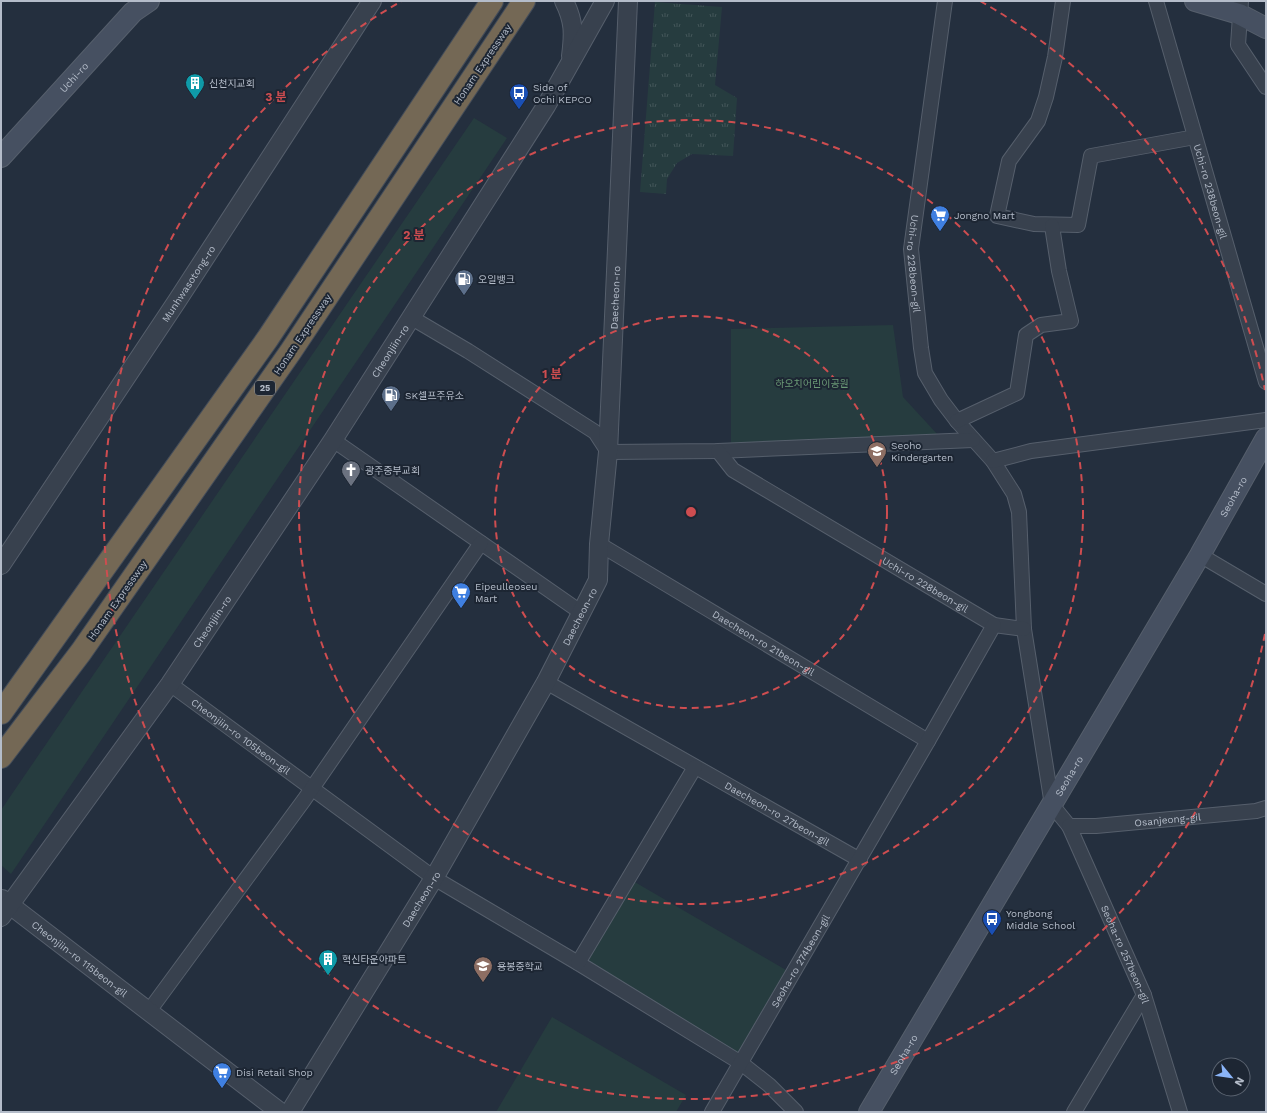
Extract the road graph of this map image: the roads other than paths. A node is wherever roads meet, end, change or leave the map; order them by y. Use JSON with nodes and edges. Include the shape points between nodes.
{"nodes":[{"id":1,"x":149,"y":1,"type":"edge"},
{"id":2,"x":372,"y":1,"type":"edge"},
{"id":3,"x":564,"y":1,"type":"edge"},
{"id":4,"x":605,"y":1,"type":"edge"},
{"id":5,"x":628,"y":1,"type":"edge"},
{"id":6,"x":945,"y":1,"type":"edge"},
{"id":7,"x":1063,"y":1,"type":"edge"},
{"id":8,"x":1156,"y":1,"type":"edge"},
{"id":9,"x":1195,"y":1,"type":"edge"},
{"id":10,"x":490,"y":4,"type":"edge"},
{"id":11,"x":521,"y":6,"type":"edge"},
{"id":12,"x":1240,"y":8,"type":"edge"},
{"id":13,"x":1266,"y":28,"type":"edge"},
{"id":14,"x":571,"y":63,"type":"junction"},
{"id":15,"x":1266,"y":87,"type":"edge"},
{"id":16,"x":1195,"y":137,"type":"junction"},
{"id":17,"x":1,"y":157,"type":"edge"},
{"id":18,"x":1052,"y":226,"type":"junction"},
{"id":19,"x":412,"y":318,"type":"junction"},
{"id":20,"x":1266,"y":382,"type":"edge"},
{"id":21,"x":1266,"y":420,"type":"edge"},
{"id":22,"x":957,"y":422,"type":"junction"},
{"id":23,"x":1266,"y":438,"type":"edge"},
{"id":24,"x":333,"y":440,"type":"junction"},
{"id":25,"x":973,"y":440,"type":"junction"},
{"id":26,"x":718,"y":451,"type":"junction"},
{"id":27,"x":608,"y":452,"type":"junction"},
{"id":28,"x":993,"y":461,"type":"junction"},
{"id":29,"x":481,"y":543,"type":"junction"},
{"id":30,"x":599,"y":544,"type":"junction"},
{"id":31,"x":1200,"y":555,"type":"junction"},
{"id":32,"x":1,"y":565,"type":"edge"},
{"id":33,"x":1266,"y":594,"type":"edge"},
{"id":34,"x":582,"y":613,"type":"junction"},
{"id":35,"x":994,"y":625,"type":"junction"},
{"id":36,"x":1024,"y":629,"type":"junction"},
{"id":37,"x":546,"y":682,"type":"junction"},
{"id":38,"x":170,"y":684,"type":"junction"},
{"id":39,"x":1,"y":713,"type":"edge"},
{"id":40,"x":928,"y":741,"type":"junction"},
{"id":41,"x":1,"y":757,"type":"edge"},
{"id":42,"x":695,"y":767,"type":"junction"},
{"id":43,"x":311,"y":789,"type":"junction"},
{"id":44,"x":1052,"y":805,"type":"junction"},
{"id":45,"x":1266,"y":808,"type":"edge"},
{"id":46,"x":1069,"y":826,"type":"junction"},
{"id":47,"x":860,"y":860,"type":"junction"},
{"id":48,"x":434,"y":878,"type":"junction"},
{"id":49,"x":4,"y":907,"type":"edge"},
{"id":50,"x":578,"y":963,"type":"junction"},
{"id":51,"x":1144,"y":995,"type":"junction"},
{"id":52,"x":149,"y":1012,"type":"junction"},
{"id":53,"x":741,"y":1063,"type":"junction"},
{"id":54,"x":280,"y":1112,"type":"edge"},
{"id":55,"x":290,"y":1112,"type":"edge"},
{"id":56,"x":712,"y":1112,"type":"edge"},
{"id":57,"x":796,"y":1112,"type":"edge"},
{"id":58,"x":870,"y":1112,"type":"edge"},
{"id":59,"x":1074,"y":1112,"type":"edge"},
{"id":60,"x":1180,"y":1112,"type":"edge"}],
"edges":[{"from":1,"to":17,"type":"main road","name":"Uchi-ro","via":[[133,12]]},
{"from":2,"to":32,"type":"street","name":"Munhwasotong-ro","via":[[178,301]]},
{"from":3,"to":14,"type":"street","via":[[571,16],[574,36]]},
{"from":4,"to":14,"type":"street","name":"Cheonjiin-ro"},
{"from":5,"to":27,"type":"street","name":"Daecheon-ro"},
{"from":6,"to":22,"type":"street","name":"Uchi-ro 228beon-gil","via":[[911,249],[925,373]]},
{"from":7,"to":18,"type":"street","via":[[1046,97],[1038,121],[1009,161],[997,216]]},
{"from":8,"to":16,"type":"street","name":"Uchi-ro 238beon-gil"},
{"from":9,"to":12,"type":"main road"},
{"from":10,"to":39,"type":"highway","number":"25","via":[[268,338]]},
{"from":11,"to":41,"type":"highway","name":"Honam Expressway","number":"25","via":[[291,351],[81,652]]},
{"from":12,"to":13,"type":"main road"},
{"from":12,"to":15,"type":"street","via":[[1238,44]]},
{"from":14,"to":19,"type":"street","name":"Cheonjiin-ro"},
{"from":16,"to":18,"type":"street","via":[[1091,156],[1078,225]]},
{"from":16,"to":20,"type":"street","name":"Uchi-ro 238beon-gil"},
{"from":18,"to":22,"type":"street","via":[[1059,271],[1072,321],[1041,325],[1026,335],[1017,393]]},
{"from":19,"to":24,"type":"street","name":"Cheonjiin-ro"},
{"from":19,"to":27,"type":"street","name":"Cheonjiin-ro","via":[[595,432]]},
{"from":21,"to":28,"type":"street","via":[[1031,452]]},
{"from":22,"to":25,"type":"street","name":"Uchi-ro 228beon-gil"},
{"from":23,"to":31,"type":"main road","name":"Seoha-ro"},
{"from":24,"to":29,"type":"street"},
{"from":24,"to":38,"type":"street","name":"Cheonjiin-ro"},
{"from":25,"to":26,"type":"street"},
{"from":25,"to":28,"type":"street","name":"Uchi-ro 228beon-gil"},
{"from":26,"to":27,"type":"street"},
{"from":26,"to":35,"type":"street","name":"Uchi-ro 228beon-gil","via":[[734,470]]},
{"from":27,"to":30,"type":"street","name":"Daecheon-ro"},
{"from":28,"to":36,"type":"street","name":"Uchi-ro 228beon-gil","via":[[1014,494],[1019,512]]},
{"from":29,"to":34,"type":"street"},
{"from":29,"to":43,"type":"street"},
{"from":30,"to":34,"type":"street","name":"Daecheon-ro","via":[[598,580]]},
{"from":30,"to":40,"type":"street","name":"Daecheon-ro 21beon-gil"},
{"from":31,"to":33,"type":"street"},
{"from":31,"to":44,"type":"main road","name":"Seoha-ro"},
{"from":34,"to":37,"type":"street","name":"Daecheon-ro"},
{"from":35,"to":36,"type":"street","name":"Uchi-ro 228beon-gil"},
{"from":35,"to":40,"type":"street"},
{"from":36,"to":44,"type":"street","name":"Uchi-ro 228beon-gil"},
{"from":37,"to":42,"type":"street","name":"Daecheon-ro 27beon-gil"},
{"from":37,"to":48,"type":"street","name":"Daecheon-ro"},
{"from":38,"to":43,"type":"street","name":"Cheonjiin-ro 105beon-gil"},
{"from":38,"to":49,"type":"street","name":"Cheonjiin-ro"},
{"from":40,"to":47,"type":"street"},
{"from":42,"to":47,"type":"street","name":"Daecheon-ro 27beon-gil"},
{"from":42,"to":50,"type":"street"},
{"from":43,"to":48,"type":"street","name":"Cheonjiin-ro 105beon-gil"},
{"from":43,"to":52,"type":"street"},
{"from":44,"to":46,"type":"street","name":"Seoha-ro 257beon-gil"},
{"from":44,"to":58,"type":"main road","name":"Seoha-ro"},
{"from":45,"to":46,"type":"street","name":"Osanjeong-gil","via":[[1249,812],[1096,826]]},
{"from":46,"to":51,"type":"street","name":"Seoha-ro 257beon-gil"},
{"from":47,"to":53,"type":"street","name":"Seoha-ro 274beon-gil"},
{"from":48,"to":50,"type":"street"},
{"from":48,"to":55,"type":"street","name":"Daecheon-ro"},
{"from":49,"to":52,"type":"street","name":"Cheonjiin-ro 115beon-gil"},
{"from":50,"to":53,"type":"street"},
{"from":51,"to":59,"type":"street"},
{"from":51,"to":60,"type":"street","name":"Seoha-ro 257beon-gil"},
{"from":52,"to":54,"type":"street","name":"Cheonjiin-ro 115beon-gil"},
{"from":53,"to":56,"type":"street","name":"Seoha-ro 274beon-gil"},
{"from":53,"to":57,"type":"street","via":[[769,1085]]}]}
